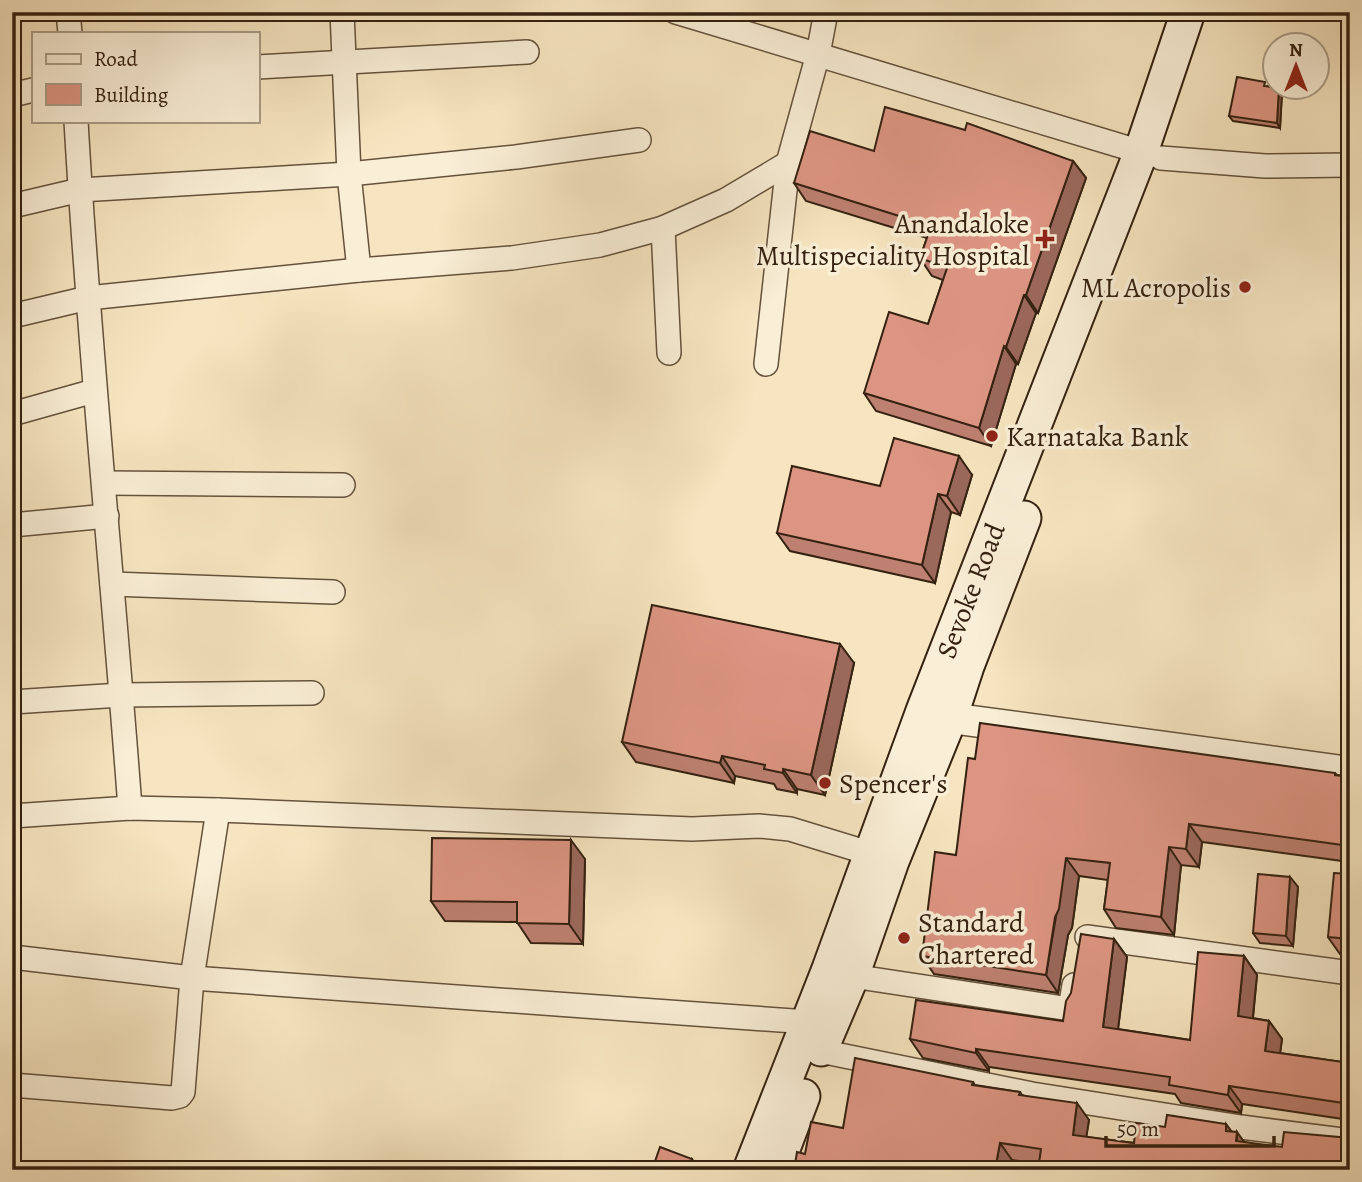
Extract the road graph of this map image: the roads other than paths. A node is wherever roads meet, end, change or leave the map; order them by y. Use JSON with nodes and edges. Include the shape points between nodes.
{"nodes":[{"id":1,"x":68,"y":12,"type":"edge"},
{"id":2,"x":342,"y":12,"type":"edge"},
{"id":3,"x":676,"y":12,"type":"edge"},
{"id":4,"x":826,"y":12,"type":"edge"},
{"id":5,"x":1188,"y":12,"type":"edge"},
{"id":6,"x":1208,"y":12,"type":"edge"},
{"id":7,"x":69,"y":32,"type":"edge"},
{"id":8,"x":527,"y":52,"type":"dead end"},
{"id":9,"x":818,"y":54,"type":"junction"},
{"id":10,"x":344,"y":62,"type":"junction"},
{"id":11,"x":259,"y":67,"type":"edge"},
{"id":12,"x":32,"y":90,"type":"edge"},
{"id":13,"x":12,"y":95,"type":"edge"},
{"id":14,"x":76,"y":122,"type":"edge"},
{"id":15,"x":639,"y":140,"type":"dead end"},
{"id":16,"x":1151,"y":155,"type":"junction"},
{"id":17,"x":788,"y":163,"type":"junction"},
{"id":18,"x":1350,"y":165,"type":"edge"},
{"id":19,"x":349,"y":174,"type":"junction"},
{"id":20,"x":80,"y":190,"type":"junction"},
{"id":21,"x":12,"y":206,"type":"edge"},
{"id":22,"x":663,"y":228,"type":"junction"},
{"id":23,"x":359,"y":270,"type":"junction"},
{"id":24,"x":88,"y":298,"type":"junction"},
{"id":25,"x":12,"y":316,"type":"edge"},
{"id":26,"x":669,"y":353,"type":"dead end"},
{"id":27,"x":766,"y":364,"type":"dead end"},
{"id":28,"x":94,"y":391,"type":"junction"},
{"id":29,"x":12,"y":414,"type":"edge"},
{"id":30,"x":105,"y":483,"type":"junction"},
{"id":31,"x":344,"y":485,"type":"dead end"},
{"id":32,"x":107,"y":516,"type":"junction"},
{"id":33,"x":12,"y":525,"type":"edge"},
{"id":34,"x":112,"y":584,"type":"junction"},
{"id":35,"x":333,"y":592,"type":"dead end"},
{"id":36,"x":312,"y":693,"type":"dead end"},
{"id":37,"x":121,"y":695,"type":"junction"},
{"id":38,"x":12,"y":702,"type":"edge"},
{"id":39,"x":937,"y":715,"type":"junction"},
{"id":40,"x":1350,"y":772,"type":"edge"},
{"id":41,"x":130,"y":808,"type":"junction"},
{"id":42,"x":218,"y":810,"type":"junction"},
{"id":43,"x":12,"y":816,"type":"edge"},
{"id":44,"x":872,"y":854,"type":"junction"},
{"id":45,"x":12,"y":957,"type":"edge"},
{"id":46,"x":1350,"y":973,"type":"edge"},
{"id":47,"x":852,"y":976,"type":"junction"},
{"id":48,"x":192,"y":978,"type":"junction"},
{"id":49,"x":814,"y":1037,"type":"junction"},
{"id":50,"x":12,"y":1085,"type":"edge"},
{"id":51,"x":1350,"y":1141,"type":"edge"},
{"id":52,"x":750,"y":1170,"type":"edge"},
{"id":53,"x":775,"y":1170,"type":"edge"}],
"edges":[{"from":1,"to":7,"type":"street"},
{"from":2,"to":10,"type":"street"},
{"from":3,"to":9,"type":"street"},
{"from":4,"to":9,"type":"street"},
{"from":5,"to":16,"type":"main road","name":"Sevoke Road"},
{"from":6,"to":16,"type":"main road","name":"Sevoke Road"},
{"from":8,"to":10,"type":"street"},
{"from":9,"to":16,"type":"street"},
{"from":9,"to":17,"type":"street"},
{"from":10,"to":11,"type":"street"},
{"from":10,"to":19,"type":"street"},
{"from":12,"to":13,"type":"street"},
{"from":14,"to":20,"type":"street"},
{"from":15,"to":19,"type":"street"},
{"from":16,"to":18,"type":"street","via":[[1265,166]]},
{"from":16,"to":39,"type":"main road","name":"Sevoke Road"},
{"from":17,"to":22,"type":"street","via":[[726,200]]},
{"from":17,"to":27,"type":"street"},
{"from":19,"to":20,"type":"street"},
{"from":19,"to":23,"type":"street"},
{"from":20,"to":21,"type":"street"},
{"from":20,"to":24,"type":"street"},
{"from":22,"to":23,"type":"street","via":[[512,258]]},
{"from":22,"to":26,"type":"street"},
{"from":23,"to":24,"type":"street"},
{"from":24,"to":25,"type":"street"},
{"from":24,"to":28,"type":"street"},
{"from":28,"to":29,"type":"street"},
{"from":28,"to":30,"type":"street"},
{"from":30,"to":31,"type":"street"},
{"from":30,"to":32,"type":"street"},
{"from":32,"to":33,"type":"street"},
{"from":32,"to":34,"type":"street"},
{"from":34,"to":35,"type":"street"},
{"from":34,"to":37,"type":"street"},
{"from":36,"to":37,"type":"street"},
{"from":37,"to":38,"type":"street"},
{"from":37,"to":41,"type":"street"},
{"from":39,"to":40,"type":"street"},
{"from":39,"to":44,"type":"main road","name":"Sevoke Road"},
{"from":39,"to":47,"type":"main road","name":"Sevoke Road"},
{"from":41,"to":42,"type":"street"},
{"from":41,"to":43,"type":"street"},
{"from":42,"to":44,"type":"street","via":[[692,829],[759,826],[790,829]]},
{"from":42,"to":48,"type":"street"},
{"from":44,"to":49,"type":"main road","name":"Sevoke Road"},
{"from":45,"to":48,"type":"street"},
{"from":46,"to":47,"type":"street","via":[[1082,937],[1070,1009]]},
{"from":47,"to":49,"type":"main road","name":"Sevoke Road"},
{"from":48,"to":49,"type":"street"},
{"from":48,"to":50,"type":"street","via":[[180,1096]]},
{"from":49,"to":51,"type":"street","via":[[1032,1094]]},
{"from":49,"to":52,"type":"main road","name":"Sevoke Road"},
{"from":49,"to":53,"type":"main road","name":"Sevoke Road"}]}
